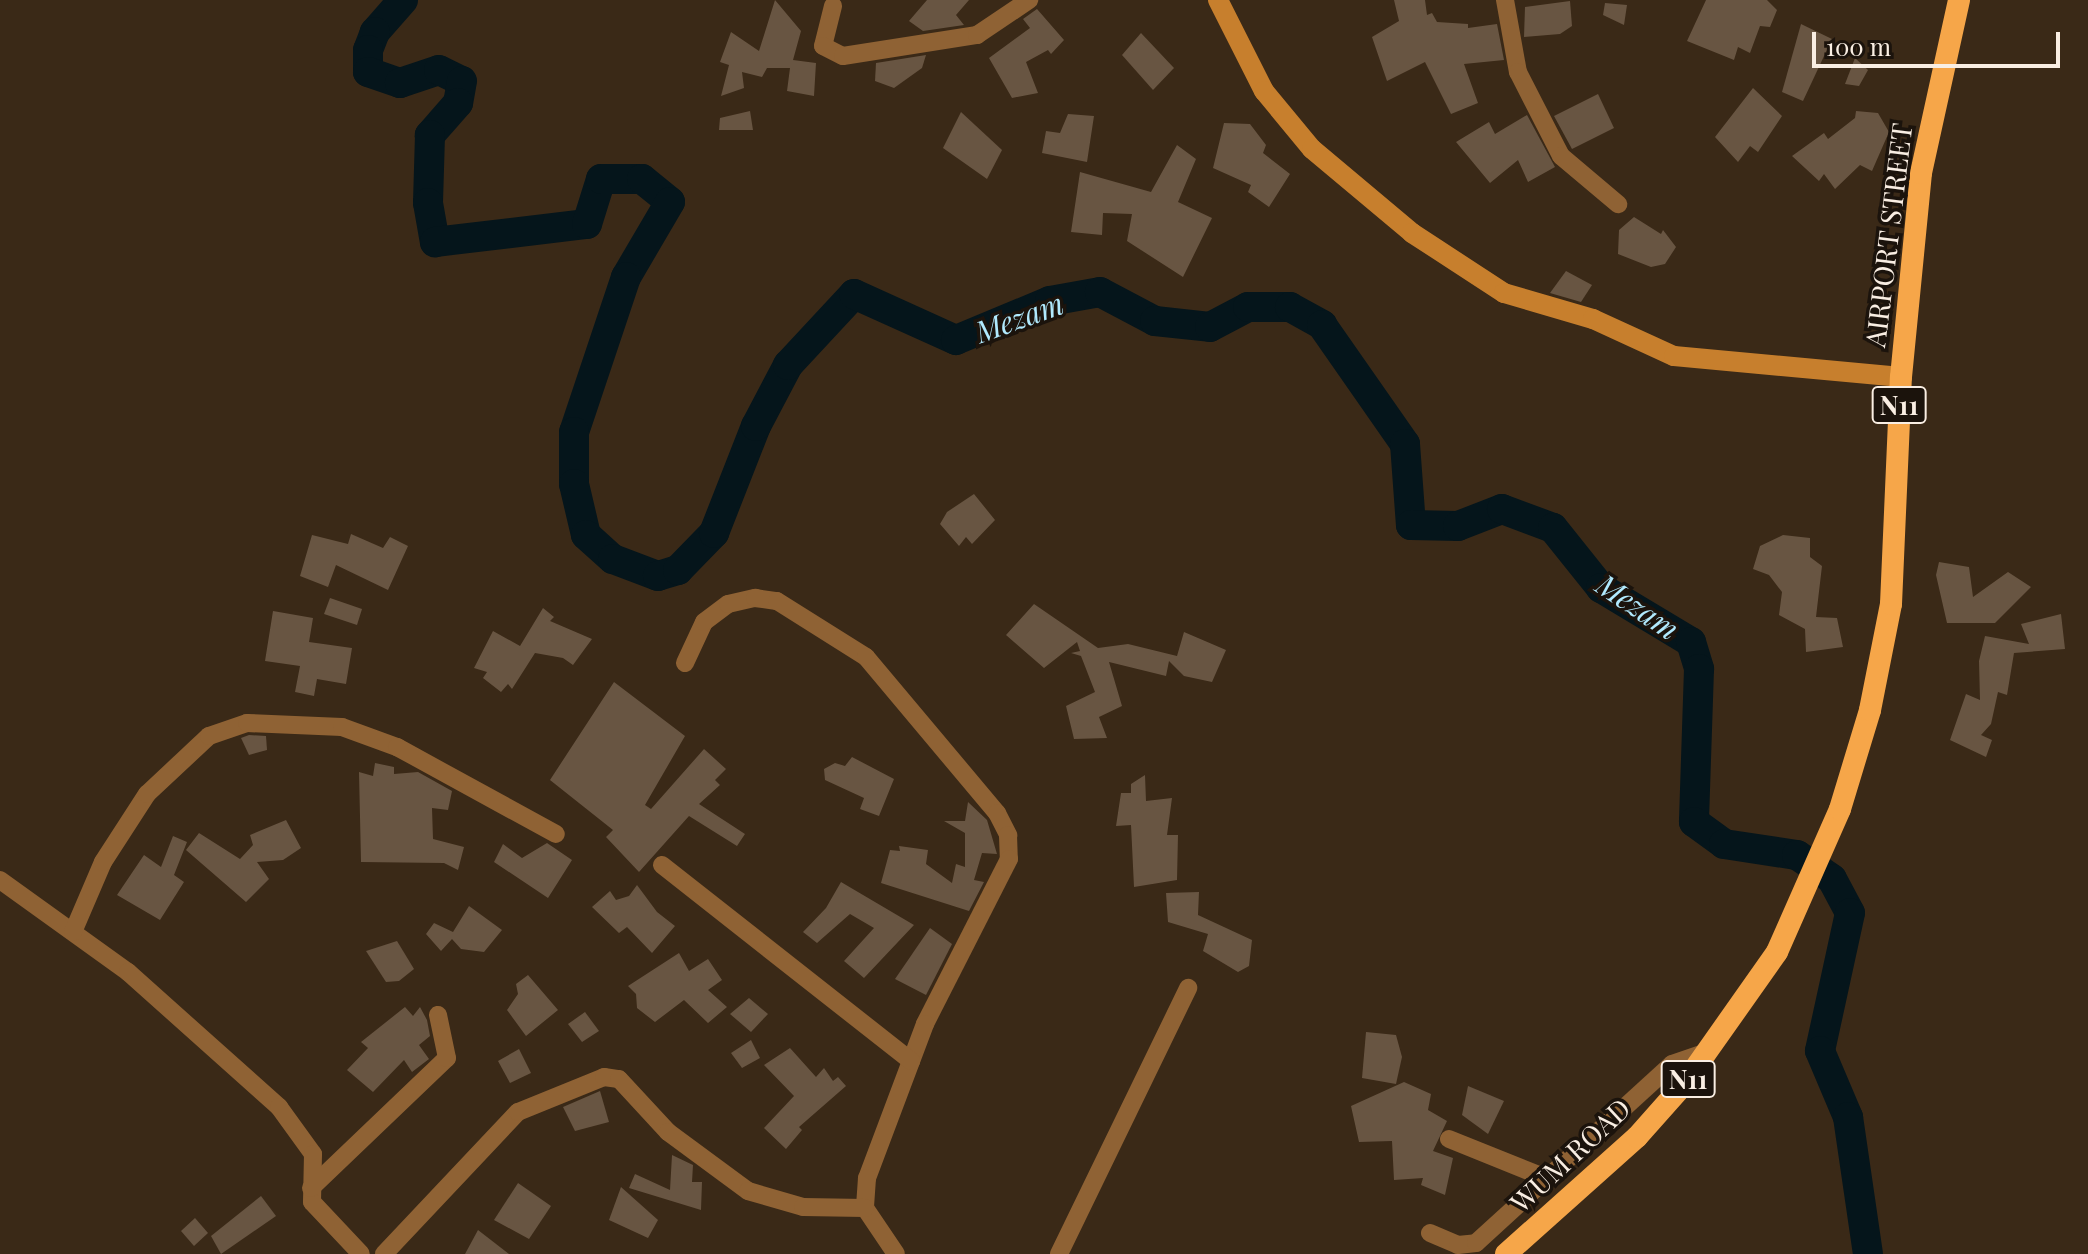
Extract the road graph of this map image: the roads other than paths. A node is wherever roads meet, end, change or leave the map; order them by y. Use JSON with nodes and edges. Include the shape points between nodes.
{"nodes":[{"id":1,"x":1029,"y":0,"type":"edge"},
{"id":2,"x":1218,"y":0,"type":"edge"},
{"id":3,"x":1505,"y":0,"type":"edge"},
{"id":4,"x":1959,"y":0,"type":"edge"},
{"id":5,"x":833,"y":6,"type":"dead end"},
{"id":6,"x":1618,"y":204,"type":"dead end"},
{"id":7,"x":1901,"y":377,"type":"junction"},
{"id":8,"x":685,"y":663,"type":"dead end"},
{"id":9,"x":1840,"y":809,"type":"joint"},
{"id":10,"x":556,"y":834,"type":"dead end"},
{"id":11,"x":662,"y":865,"type":"dead end"},
{"id":12,"x":0,"y":880,"type":"edge"},
{"id":13,"x":73,"y":932,"type":"junction"},
{"id":14,"x":1188,"y":988,"type":"dead end"},
{"id":15,"x":438,"y":1015,"type":"dead end"},
{"id":16,"x":1707,"y":1052,"type":"junction"},
{"id":17,"x":911,"y":1061,"type":"junction"},
{"id":18,"x":1449,"y":1139,"type":"dead end"},
{"id":19,"x":1546,"y":1178,"type":"junction"},
{"id":20,"x":311,"y":1188,"type":"junction"},
{"id":21,"x":865,"y":1208,"type":"junction"},
{"id":22,"x":1430,"y":1233,"type":"dead end"},
{"id":23,"x":361,"y":1254,"type":"edge"},
{"id":24,"x":384,"y":1254,"type":"edge"},
{"id":25,"x":896,"y":1254,"type":"edge"},
{"id":26,"x":1059,"y":1254,"type":"edge"},
{"id":27,"x":1506,"y":1254,"type":"edge"}],
"edges":[{"from":1,"to":5,"type":"street","via":[[977,35],[843,56],[823,46]]},
{"from":2,"to":7,"type":"main road","via":[[1264,91],[1312,149],[1412,233],[1504,293],[1593,319],[1674,356]]},
{"from":3,"to":6,"type":"street","via":[[1518,72],[1561,156]]},
{"from":4,"to":7,"type":"highway","name":"AIRPORT STREET","number":"N11","via":[[1921,173]]},
{"from":7,"to":9,"type":"highway","name":"AIRPORT STREET","number":"N11","via":[[1891,604],[1870,710]]},
{"from":8,"to":17,"type":"street","via":[[704,622],[728,604],[755,598],[777,601],[866,657],[997,813],[1008,835],[1009,859]]},
{"from":9,"to":16,"type":"highway","name":"WUM ROAD","number":"N11","via":[[1777,952]]},
{"from":10,"to":13,"type":"street","via":[[397,747],[342,727],[247,723],[209,736],[180,757],[147,794],[103,862]]},
{"from":11,"to":17,"type":"street"},
{"from":12,"to":13,"type":"street"},
{"from":13,"to":20,"type":"street","via":[[159,997],[279,1107],[313,1154]]},
{"from":14,"to":26,"type":"street"},
{"from":15,"to":20,"type":"street","via":[[447,1058]]},
{"from":16,"to":19,"type":"street","via":[[1672,1064]]},
{"from":16,"to":27,"type":"highway","name":"WUM ROAD","number":"N11","via":[[1637,1137]]},
{"from":17,"to":21,"type":"street","via":[[873,1156]]},
{"from":18,"to":19,"type":"street"},
{"from":19,"to":22,"type":"street","via":[[1476,1243],[1458,1245]]},
{"from":20,"to":23,"type":"street","via":[[321,1214]]},
{"from":21,"to":24,"type":"street","via":[[803,1207],[748,1191],[668,1132],[619,1079],[604,1077],[518,1112]]},
{"from":21,"to":25,"type":"street"}]}
